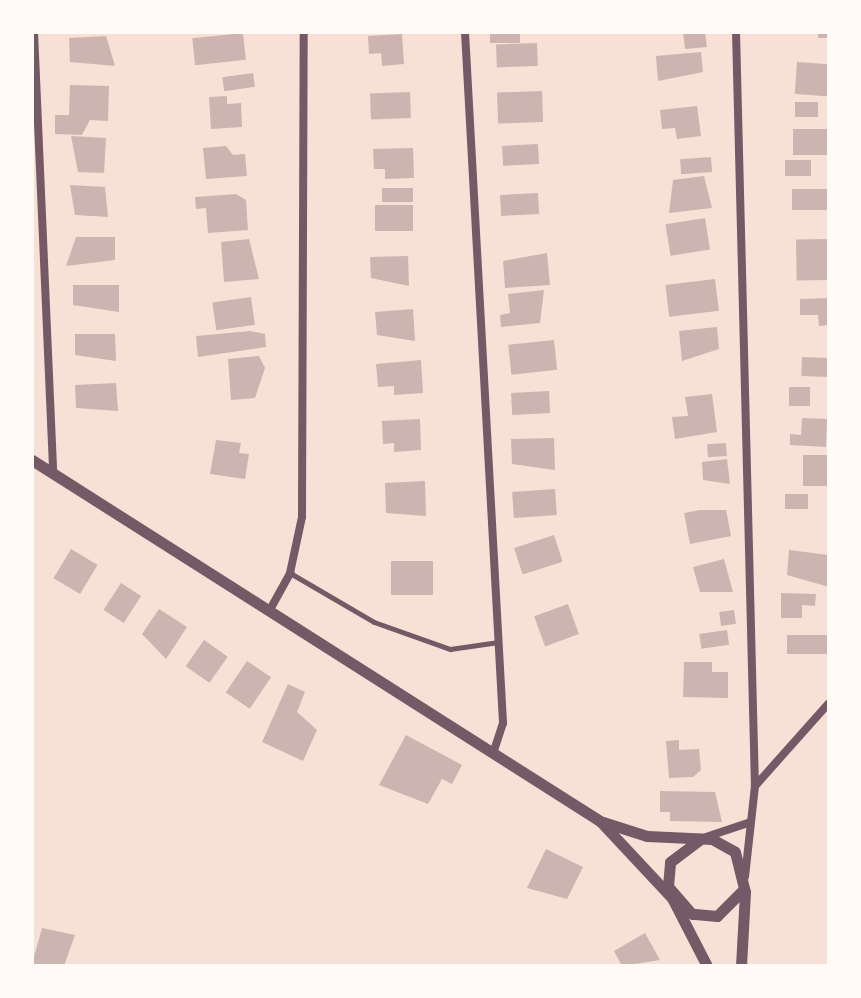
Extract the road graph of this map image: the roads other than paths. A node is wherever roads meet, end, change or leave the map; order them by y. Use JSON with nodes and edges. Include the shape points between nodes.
{"nodes":[{"id":1,"x":34,"y":32,"type":"edge"},
{"id":2,"x":304,"y":32,"type":"edge"},
{"id":3,"x":465,"y":32,"type":"edge"},
{"id":4,"x":736,"y":32,"type":"edge"},
{"id":5,"x":32,"y":460,"type":"edge"},
{"id":6,"x":53,"y":472,"type":"junction"},
{"id":7,"x":290,"y":573,"type":"junction"},
{"id":8,"x":272,"y":606,"type":"junction"},
{"id":9,"x":499,"y":642,"type":"junction"},
{"id":10,"x":829,"y":703,"type":"edge"},
{"id":11,"x":494,"y":751,"type":"junction"},
{"id":12,"x":755,"y":786,"type":"junction"},
{"id":13,"x":600,"y":821,"type":"junction"},
{"id":14,"x":751,"y":822,"type":"junction"},
{"id":15,"x":699,"y":840,"type":"junction"},
{"id":16,"x":745,"y":876,"type":"junction"},
{"id":17,"x":672,"y":898,"type":"junction"},
{"id":18,"x":707,"y":966,"type":"edge"},
{"id":19,"x":741,"y":966,"type":"edge"}],
"edges":[{"from":1,"to":6,"type":"street"},
{"from":2,"to":7,"type":"street","via":[[302,517]]},
{"from":3,"to":9,"type":"street"},
{"from":4,"to":12,"type":"street"},
{"from":5,"to":6,"type":"street"},
{"from":6,"to":8,"type":"street"},
{"from":7,"to":8,"type":"street"},
{"from":7,"to":9,"type":"lane","via":[[374,622],[450,649]]},
{"from":8,"to":11,"type":"street"},
{"from":9,"to":11,"type":"street","via":[[503,723]]},
{"from":10,"to":12,"type":"street"},
{"from":11,"to":13,"type":"street"},
{"from":12,"to":14,"type":"street"},
{"from":13,"to":15,"type":"street","via":[[647,836]]},
{"from":13,"to":17,"type":"street"},
{"from":14,"to":15,"type":"street"},
{"from":14,"to":16,"type":"street"},
{"from":15,"to":16,"type":"street","via":[[725,844]]},
{"from":15,"to":17,"type":"street","via":[[670,862]]},
{"from":16,"to":17,"type":"street","via":[[738,901],[717,916],[692,914]]},
{"from":16,"to":19,"type":"street"},
{"from":17,"to":18,"type":"street"}]}
